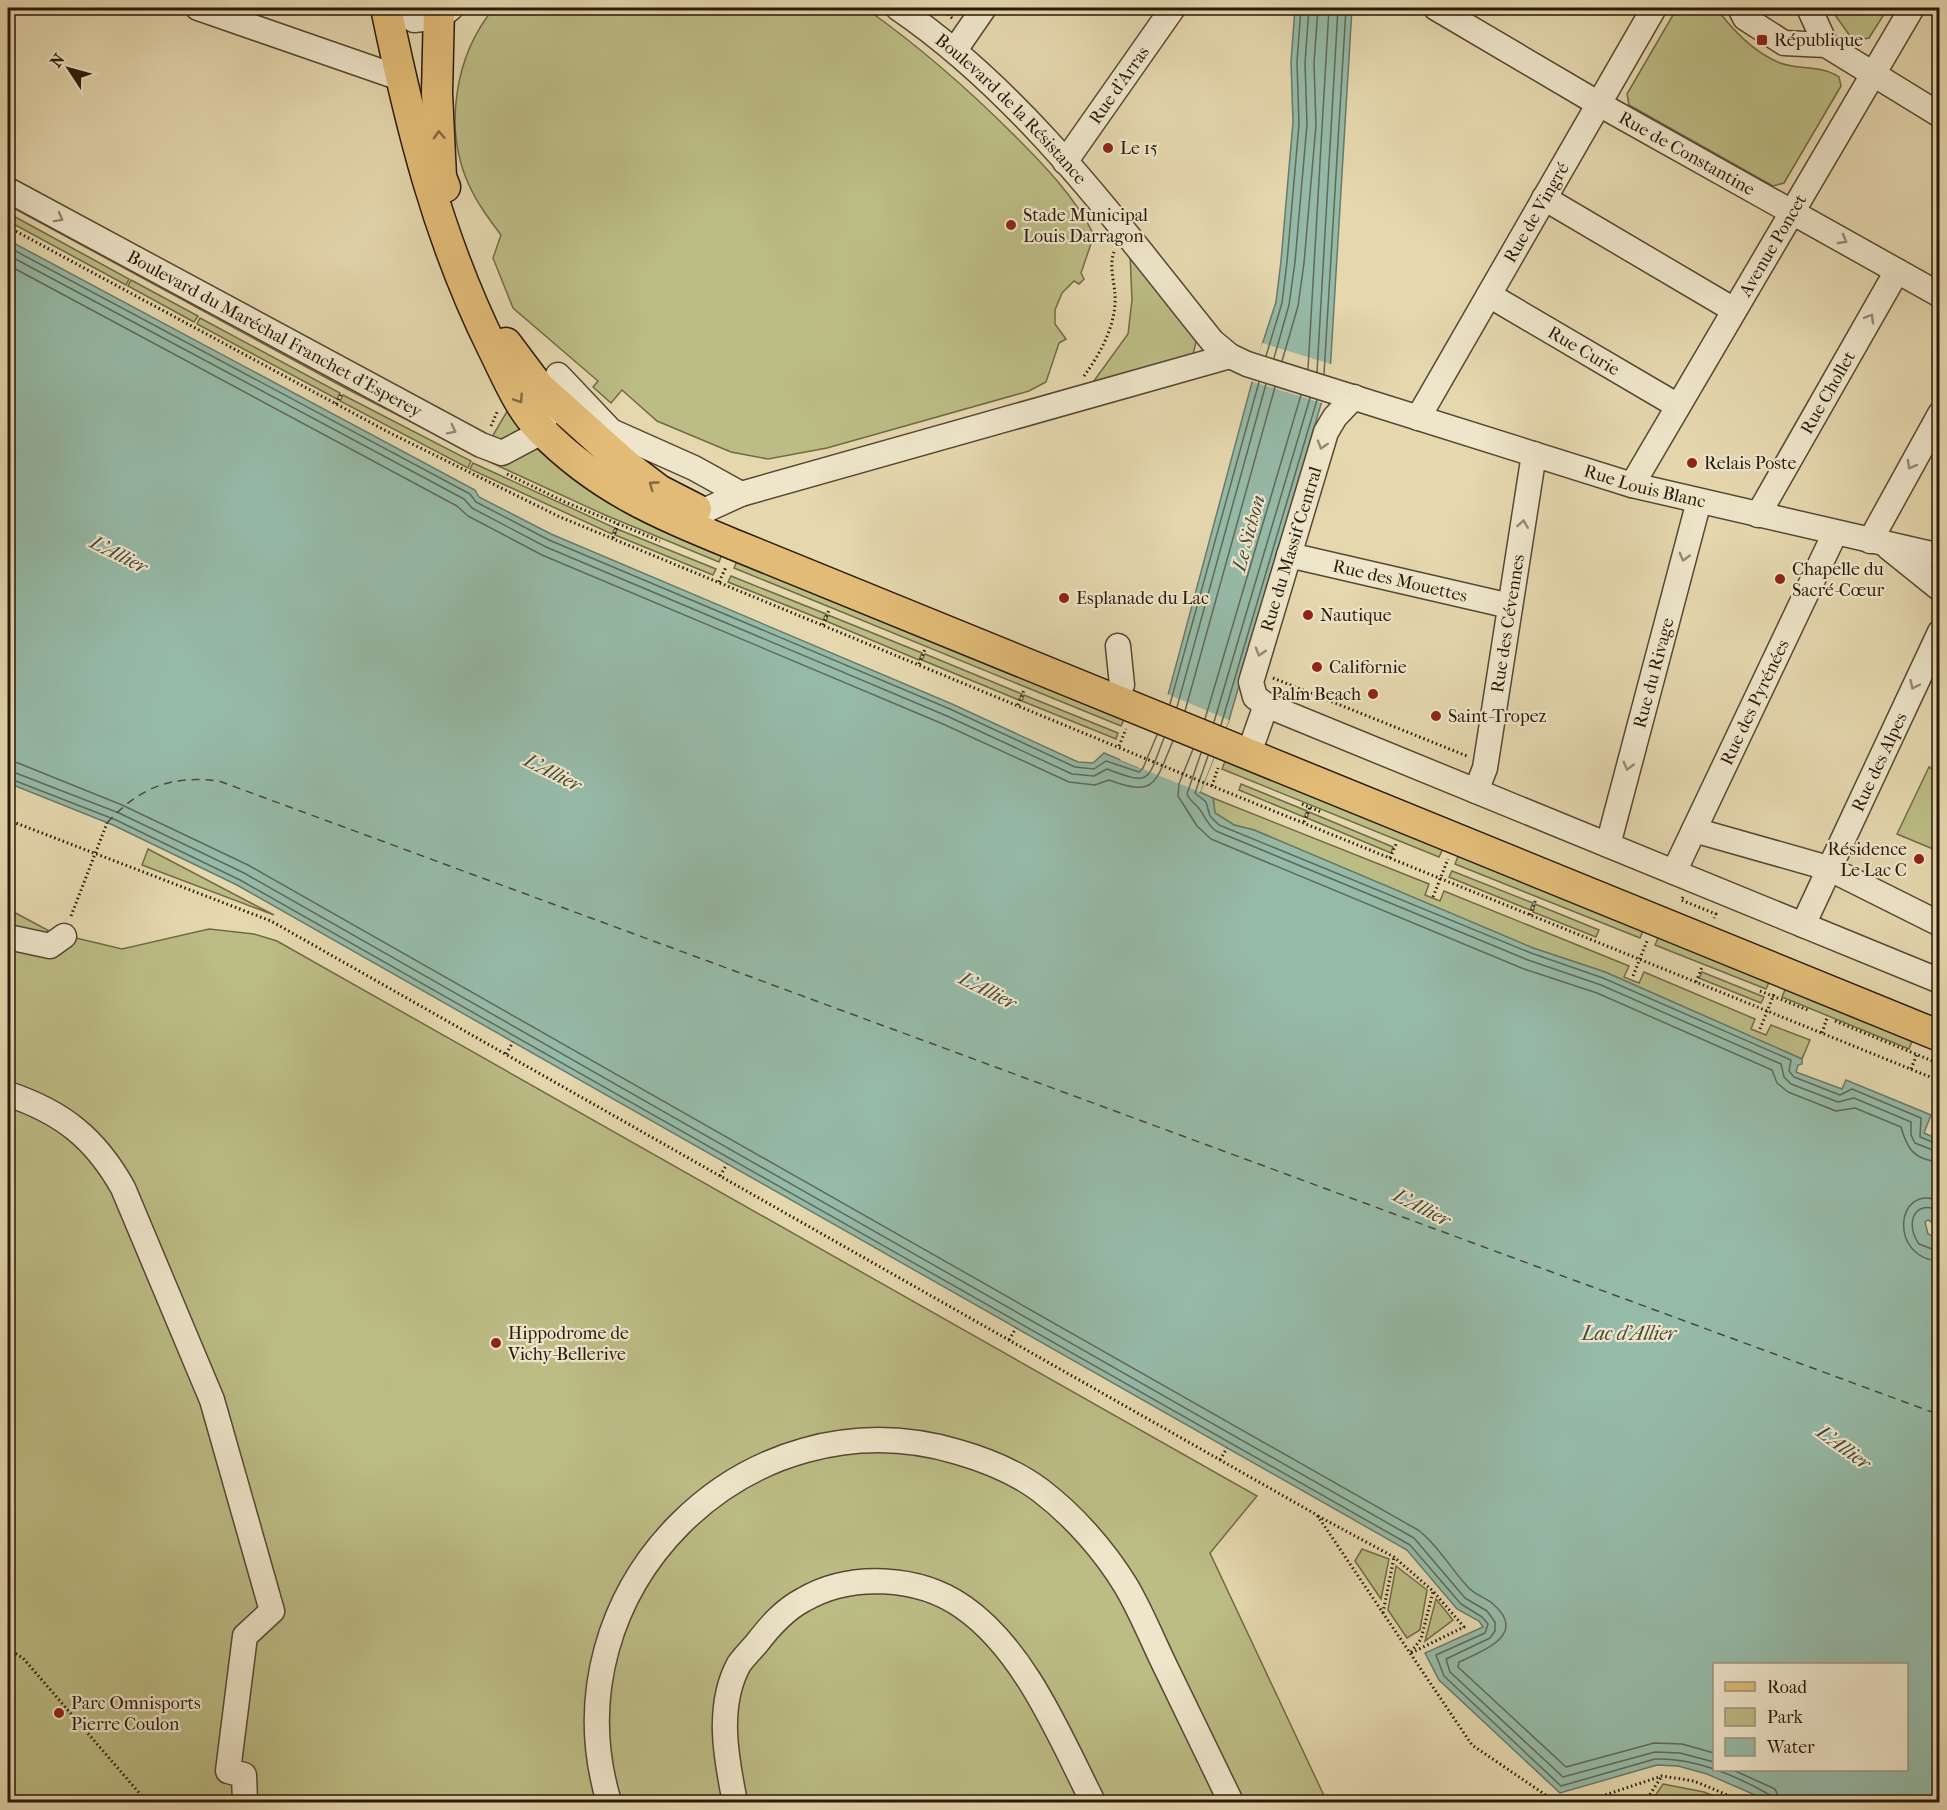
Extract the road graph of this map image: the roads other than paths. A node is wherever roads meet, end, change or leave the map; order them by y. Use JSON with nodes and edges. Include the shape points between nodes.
{"nodes":[{"id":1,"x":198,"y":8,"type":"edge"},
{"id":2,"x":386,"y":8,"type":"edge"},
{"id":3,"x":396,"y":8,"type":"edge"},
{"id":4,"x":898,"y":8,"type":"edge"},
{"id":5,"x":984,"y":8,"type":"edge"},
{"id":6,"x":1173,"y":8,"type":"edge"},
{"id":7,"x":1436,"y":8,"type":"edge"},
{"id":8,"x":1654,"y":8,"type":"edge"},
{"id":9,"x":1740,"y":8,"type":"edge"},
{"id":10,"x":1809,"y":8,"type":"edge"},
{"id":11,"x":1912,"y":8,"type":"edge"},
{"id":12,"x":443,"y":10,"type":"edge"},
{"id":13,"x":1826,"y":45,"type":"junction"},
{"id":14,"x":955,"y":50,"type":"junction"},
{"id":15,"x":1873,"y":73,"type":"junction"},
{"id":16,"x":400,"y":78,"type":"junction"},
{"id":17,"x":1599,"y":104,"type":"junction"},
{"id":18,"x":1940,"y":115,"type":"edge"},
{"id":19,"x":1065,"y":162,"type":"junction"},
{"id":20,"x":8,"y":190,"type":"edge"},
{"id":21,"x":1544,"y":198,"type":"junction"},
{"id":22,"x":1792,"y":211,"type":"junction"},
{"id":23,"x":1897,"y":271,"type":"junction"},
{"id":24,"x":1488,"y":295,"type":"junction"},
{"id":25,"x":1940,"y":295,"type":"edge"},
{"id":26,"x":1734,"y":310,"type":"junction"},
{"id":27,"x":1239,"y":360,"type":"junction"},
{"id":28,"x":552,"y":385,"type":"junction"},
{"id":29,"x":1354,"y":397,"type":"junction"},
{"id":30,"x":1678,"y":406,"type":"junction"},
{"id":31,"x":1940,"y":414,"type":"edge"},
{"id":32,"x":1418,"y":418,"type":"junction"},
{"id":33,"x":540,"y":429,"type":"junction"},
{"id":34,"x":1534,"y":454,"type":"junction"},
{"id":35,"x":1632,"y":485,"type":"junction"},
{"id":36,"x":741,"y":494,"type":"junction"},
{"id":37,"x":1699,"y":501,"type":"junction"},
{"id":38,"x":704,"y":513,"type":"junction"},
{"id":39,"x":1758,"y":515,"type":"junction"},
{"id":40,"x":1835,"y":533,"type":"junction"},
{"id":41,"x":1877,"y":543,"type":"junction"},
{"id":42,"x":1289,"y":555,"type":"junction"},
{"id":43,"x":1940,"y":556,"type":"edge"},
{"id":44,"x":1940,"y":589,"type":"edge"},
{"id":45,"x":1510,"y":606,"type":"junction"},
{"id":46,"x":1940,"y":632,"type":"edge"},
{"id":47,"x":1118,"y":646,"type":"dead end"},
{"id":48,"x":1266,"y":705,"type":"junction"},
{"id":49,"x":1128,"y":709,"type":"junction"},
{"id":50,"x":1237,"y":738,"type":"junction"},
{"id":51,"x":1476,"y":791,"type":"junction"},
{"id":52,"x":1694,"y":830,"type":"junction"},
{"id":53,"x":1608,"y":845,"type":"junction"},
{"id":54,"x":1828,"y":868,"type":"junction"},
{"id":55,"x":1674,"y":872,"type":"junction"},
{"id":56,"x":1940,"y":924,"type":"edge"},
{"id":57,"x":1803,"y":925,"type":"junction"},
{"id":58,"x":64,"y":936,"type":"road end"},
{"id":59,"x":8,"y":937,"type":"edge"},
{"id":60,"x":1940,"y":981,"type":"edge"},
{"id":61,"x":1940,"y":1019,"type":"edge"},
{"id":62,"x":1940,"y":1036,"type":"edge"},
{"id":63,"x":8,"y":1094,"type":"edge"},
{"id":64,"x":245,"y":1803,"type":"edge"},
{"id":65,"x":609,"y":1803,"type":"edge"},
{"id":66,"x":735,"y":1803,"type":"edge"},
{"id":67,"x":1093,"y":1803,"type":"edge"},
{"id":68,"x":1231,"y":1803,"type":"edge"}],
"edges":[{"from":1,"to":16,"type":"street"},
{"from":2,"to":16,"type":"main road"},
{"from":3,"to":12,"type":"street","via":[[414,20]]},
{"from":4,"to":14,"type":"street","name":"Boulevard de la Résistance"},
{"from":5,"to":14,"type":"street"},
{"from":6,"to":19,"type":"street","name":"Rue d'Arras"},
{"from":7,"to":17,"type":"street","name":"Rue de Constantine"},
{"from":8,"to":17,"type":"street","name":"Rue de Vingré"},
{"from":9,"to":13,"type":"street","via":[[1745,18],[1784,44]]},
{"from":10,"to":13,"type":"street"},
{"from":11,"to":15,"type":"street","name":"Avenue Poncet"},
{"from":28,"to":12,"type":"main road","one_way":true,"via":[[520,365],[506,343],[479,289],[441,177],[437,93]]},
{"from":13,"to":15,"type":"street"},
{"from":14,"to":19,"type":"street","name":"Boulevard de la Résistance"},
{"from":15,"to":18,"type":"street"},
{"from":15,"to":22,"type":"street","name":"Avenue Poncet"},
{"from":16,"to":33,"type":"main road","one_way":true,"via":[[427,184],[466,294],[516,397]]},
{"from":17,"to":21,"type":"street","name":"Rue de Vingré"},
{"from":17,"to":22,"type":"street","name":"Rue de Constantine"},
{"from":19,"to":27,"type":"street","name":"Boulevard de la Résistance","via":[[1212,341]]},
{"from":20,"to":33,"type":"street","name":"Boulevard du Maréchal Franchet d'Esperey","one_way":true,"via":[[481,445],[502,453]]},
{"from":21,"to":24,"type":"street","name":"Rue de Vingré"},
{"from":21,"to":26,"type":"street"},
{"from":22,"to":23,"type":"street","name":"Rue de Constantine","one_way":true},
{"from":22,"to":26,"type":"street","name":"Avenue Poncet"},
{"from":23,"to":25,"type":"street","name":"Rue de Constantine"},
{"from":39,"to":23,"type":"street","name":"Rue Chollet","one_way":true},
{"from":24,"to":30,"type":"street","name":"Rue Curie"},
{"from":24,"to":32,"type":"street","name":"Rue de Vingré"},
{"from":26,"to":30,"type":"street","name":"Avenue Poncet"},
{"from":27,"to":29,"type":"street","name":"Rue Louis Blanc"},
{"from":27,"to":36,"type":"street","via":[[1063,402]]},
{"from":28,"to":33,"type":"street","via":[[548,414]]},
{"from":28,"to":36,"type":"street","via":[[611,431]]},
{"from":38,"to":28,"type":"main road","one_way":true,"via":[[659,490],[634,471]]},
{"from":29,"to":32,"type":"street","name":"Rue Louis Blanc"},
{"from":29,"to":42,"type":"street","name":"Rue du Massif Central","one_way":true,"via":[[1326,432]]},
{"from":30,"to":35,"type":"street","name":"Avenue Poncet"},
{"from":31,"to":41,"type":"street","one_way":true},
{"from":32,"to":34,"type":"street","name":"Rue Louis Blanc"},
{"from":33,"to":49,"type":"main road","via":[[607,486],[647,508]]},
{"from":34,"to":35,"type":"street","name":"Rue Louis Blanc"},
{"from":45,"to":34,"type":"street","name":"Rue des Cévennes","one_way":true},
{"from":35,"to":37,"type":"street","name":"Rue Louis Blanc"},
{"from":36,"to":38,"type":"street"},
{"from":37,"to":39,"type":"street","name":"Rue Louis Blanc"},
{"from":37,"to":53,"type":"street","name":"Rue du Rivage","one_way":true},
{"from":38,"to":49,"type":"main road"},
{"from":39,"to":40,"type":"street","name":"Rue Louis Blanc"},
{"from":40,"to":41,"type":"street","name":"Rue Louis Blanc"},
{"from":40,"to":52,"type":"street","name":"Rue des Pyrénées"},
{"from":41,"to":43,"type":"street","name":"Rue Louis Blanc"},
{"from":41,"to":44,"type":"street"},
{"from":42,"to":45,"type":"street","name":"Rue des Mouettes"},
{"from":42,"to":48,"type":"street","name":"Rue du Massif Central","one_way":true,"via":[[1251,682],[1255,697]]},
{"from":45,"to":51,"type":"street","name":"Rue des Cévennes","via":[[1485,768]]},
{"from":46,"to":54,"type":"street","name":"Rue des Alpes","one_way":true},
{"from":47,"to":49,"type":"street"},
{"from":48,"to":50,"type":"street"},
{"from":48,"to":51,"type":"street"},
{"from":49,"to":50,"type":"main road"},
{"from":50,"to":61,"type":"main road"},
{"from":50,"to":62,"type":"main road"},
{"from":51,"to":53,"type":"street"},
{"from":52,"to":54,"type":"street"},
{"from":52,"to":55,"type":"street","name":"Rue des Pyrénées"},
{"from":53,"to":55,"type":"street"},
{"from":54,"to":56,"type":"street"},
{"from":54,"to":57,"type":"street","name":"Rue des Alpes"},
{"from":55,"to":57,"type":"street"},
{"from":57,"to":60,"type":"street"},
{"from":58,"to":59,"type":"street","via":[[50,946]]},
{"from":63,"to":64,"type":"street","via":[[63,1118],[109,1162],[213,1401],[272,1611],[245,1636],[228,1771],[244,1775]]},
{"from":65,"to":68,"type":"street","via":[[599,1747],[598,1699],[613,1624],[647,1560],[690,1511],[749,1472],[805,1449],[884,1439],[928,1443],[983,1459],[1039,1490],[1084,1530],[1126,1586]]},
{"from":66,"to":67,"type":"street","via":[[724,1733],[728,1698],[739,1664],[774,1622],[803,1599],[842,1584],[870,1582],[911,1583],[945,1595],[983,1622],[1009,1652],[1053,1721]]}]}
